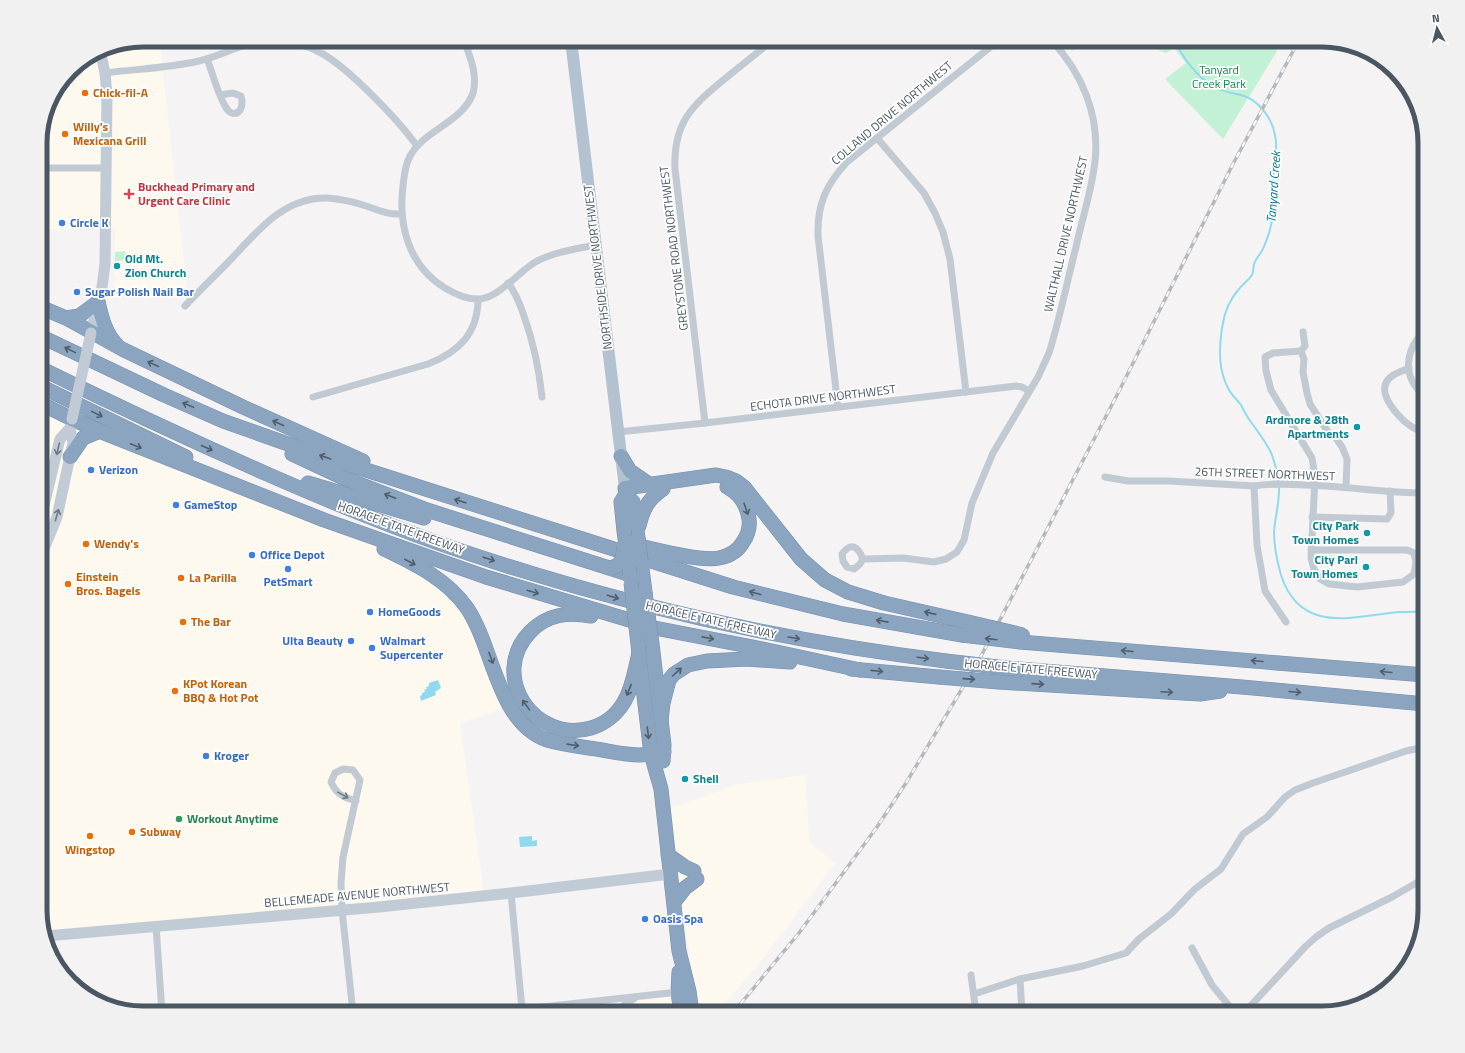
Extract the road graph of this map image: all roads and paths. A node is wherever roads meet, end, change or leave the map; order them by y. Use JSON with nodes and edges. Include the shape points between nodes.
{"nodes":[{"id":1,"x":238,"y":47,"type":"edge"},
{"id":2,"x":306,"y":47,"type":"edge"},
{"id":3,"x":466,"y":47,"type":"edge"},
{"id":4,"x":572,"y":47,"type":"edge"},
{"id":5,"x":764,"y":47,"type":"edge"},
{"id":6,"x":990,"y":47,"type":"edge"},
{"id":7,"x":1057,"y":47,"type":"edge"},
{"id":8,"x":101,"y":56,"type":"edge"},
{"id":9,"x":207,"y":59,"type":"junction"},
{"id":10,"x":105,"y":73,"type":"junction"},
{"id":11,"x":220,"y":95,"type":"dead end"},
{"id":12,"x":877,"y":138,"type":"junction"},
{"id":13,"x":417,"y":146,"type":"junction"},
{"id":14,"x":47,"y":168,"type":"edge"},
{"id":15,"x":107,"y":168,"type":"junction"},
{"id":16,"x":401,"y":214,"type":"junction"},
{"id":17,"x":595,"y":245,"type":"junction"},
{"id":18,"x":508,"y":283,"type":"junction"},
{"id":19,"x":478,"y":299,"type":"junction"},
{"id":20,"x":98,"y":302,"type":"junction"},
{"id":21,"x":185,"y":306,"type":"dead end"},
{"id":22,"x":47,"y":311,"type":"edge"},
{"id":23,"x":66,"y":318,"type":"junction"},
{"id":24,"x":1303,"y":332,"type":"dead end"},
{"id":25,"x":91,"y":333,"type":"junction"},
{"id":26,"x":1418,"y":338,"type":"edge"},
{"id":27,"x":47,"y":339,"type":"edge"},
{"id":28,"x":124,"y":350,"type":"junction"},
{"id":29,"x":1301,"y":350,"type":"junction"},
{"id":30,"x":1409,"y":368,"type":"junction"},
{"id":31,"x":47,"y":371,"type":"edge"},
{"id":32,"x":47,"y":389,"type":"edge"},
{"id":33,"x":1030,"y":391,"type":"junction"},
{"id":34,"x":1418,"y":391,"type":"edge"},
{"id":35,"x":966,"y":392,"type":"junction"},
{"id":36,"x":313,"y":397,"type":"dead end"},
{"id":37,"x":542,"y":397,"type":"dead end"},
{"id":38,"x":838,"y":407,"type":"junction"},
{"id":39,"x":47,"y":408,"type":"edge"},
{"id":40,"x":224,"y":421,"type":"junction"},
{"id":41,"x":71,"y":424,"type":"junction"},
{"id":42,"x":705,"y":424,"type":"junction"},
{"id":43,"x":1418,"y":430,"type":"edge"},
{"id":44,"x":100,"y":431,"type":"junction"},
{"id":45,"x":618,"y":432,"type":"junction"},
{"id":46,"x":621,"y":456,"type":"junction"},
{"id":47,"x":70,"y":457,"type":"junction"},
{"id":48,"x":231,"y":458,"type":"junction"},
{"id":49,"x":1105,"y":478,"type":"dead end"},
{"id":50,"x":649,"y":484,"type":"junction"},
{"id":51,"x":1314,"y":485,"type":"junction"},
{"id":52,"x":1254,"y":486,"type":"junction"},
{"id":53,"x":1346,"y":487,"type":"junction"},
{"id":54,"x":663,"y":489,"type":"junction"},
{"id":55,"x":429,"y":491,"type":"junction"},
{"id":56,"x":625,"y":491,"type":"junction"},
{"id":57,"x":1390,"y":491,"type":"junction"},
{"id":58,"x":47,"y":493,"type":"edge"},
{"id":59,"x":1418,"y":493,"type":"edge"},
{"id":60,"x":296,"y":509,"type":"junction"},
{"id":61,"x":491,"y":510,"type":"junction"},
{"id":62,"x":421,"y":513,"type":"junction"},
{"id":63,"x":1312,"y":517,"type":"junction"},
{"id":64,"x":324,"y":520,"type":"junction"},
{"id":65,"x":632,"y":528,"type":"junction"},
{"id":66,"x":47,"y":542,"type":"edge"},
{"id":67,"x":1311,"y":550,"type":"junction"},
{"id":68,"x":863,"y":559,"type":"dead end"},
{"id":69,"x":641,"y":561,"type":"junction"},
{"id":70,"x":611,"y":568,"type":"junction"},
{"id":71,"x":627,"y":579,"type":"junction"},
{"id":72,"x":645,"y":593,"type":"junction"},
{"id":73,"x":1286,"y":622,"type":"dead end"},
{"id":74,"x":656,"y":628,"type":"junction"},
{"id":75,"x":965,"y":628,"type":"junction"},
{"id":76,"x":639,"y":653,"type":"junction"},
{"id":77,"x":860,"y":670,"type":"junction"},
{"id":78,"x":1418,"y":674,"type":"edge"},
{"id":79,"x":1242,"y":687,"type":"junction"},
{"id":80,"x":1418,"y":703,"type":"edge"},
{"id":81,"x":661,"y":721,"type":"junction"},
{"id":82,"x":1418,"y":748,"type":"edge"},
{"id":83,"x":658,"y":753,"type":"junction"},
{"id":84,"x":356,"y":801,"type":"junction"},
{"id":85,"x":668,"y":855,"type":"junction"},
{"id":86,"x":670,"y":874,"type":"junction"},
{"id":87,"x":1418,"y":882,"type":"edge"},
{"id":88,"x":511,"y":893,"type":"junction"},
{"id":89,"x":674,"y":902,"type":"junction"},
{"id":90,"x":342,"y":910,"type":"junction"},
{"id":91,"x":156,"y":926,"type":"junction"},
{"id":92,"x":50,"y":936,"type":"edge"},
{"id":93,"x":1192,"y":948,"type":"dead end"},
{"id":94,"x":679,"y":951,"type":"junction"},
{"id":95,"x":972,"y":975,"type":"dead end"},
{"id":96,"x":1020,"y":979,"type":"junction"},
{"id":97,"x":678,"y":992,"type":"junction"},
{"id":98,"x":974,"y":994,"type":"junction"},
{"id":99,"x":637,"y":996,"type":"junction"},
{"id":100,"x":162,"y":1006,"type":"edge"},
{"id":101,"x":352,"y":1006,"type":"edge"},
{"id":102,"x":522,"y":1006,"type":"edge"},
{"id":103,"x":549,"y":1006,"type":"edge"},
{"id":104,"x":623,"y":1006,"type":"edge"},
{"id":105,"x":680,"y":1006,"type":"edge"},
{"id":106,"x":691,"y":1006,"type":"edge"},
{"id":107,"x":975,"y":1006,"type":"edge"},
{"id":108,"x":1022,"y":1006,"type":"edge"},
{"id":109,"x":1229,"y":1006,"type":"edge"},
{"id":110,"x":1250,"y":1006,"type":"edge"}],
"edges":[{"from":1,"to":9,"type":"street"},
{"from":2,"to":13,"type":"street","via":[[335,61],[353,76],[398,121]]},
{"from":3,"to":13,"type":"street","via":[[475,77],[470,99],[462,110]]},
{"from":4,"to":17,"type":"main road","name":"NORTHSIDE DRIVE NORTHWEST"},
{"from":5,"to":42,"type":"street","name":"GREYSTONE ROAD NORTHWEST","via":[[698,101],[685,119],[676,142],[675,168]]},
{"from":6,"to":12,"type":"street","name":"COLLAND DRIVE NORTHWEST"},
{"from":7,"to":33,"type":"street","name":"WALTHALL DRIVE NORTHWEST","via":[[1071,64],[1086,93],[1095,128],[1095,161],[1053,340],[1044,366]]},
{"from":8,"to":10,"type":"street"},
{"from":9,"to":10,"type":"street"},
{"from":9,"to":11,"type":"street"},
{"from":10,"to":15,"type":"street","via":[[108,94]]},
{"from":12,"to":35,"type":"street","via":[[924,193],[943,232],[950,259]]},
{"from":12,"to":38,"type":"street","name":"COLLAND DRIVE NORTHWEST","via":[[835,175],[824,193],[818,215],[818,236]]},
{"from":13,"to":16,"type":"street","via":[[405,168]]},
{"from":14,"to":15,"type":"street"},
{"from":15,"to":20,"type":"street","via":[[105,264]]},
{"from":16,"to":19,"type":"street","via":[[409,244],[428,274],[452,292]]},
{"from":16,"to":21,"type":"street","via":[[386,213],[340,199],[304,200],[292,205],[266,222]]},
{"from":17,"to":18,"type":"street","via":[[547,257],[528,267]]},
{"from":17,"to":45,"type":"main road","name":"NORTHSIDE DRIVE NORTHWEST"},
{"from":18,"to":19,"type":"street","via":[[493,294]]},
{"from":18,"to":37,"type":"street","via":[[517,297],[533,340]]},
{"from":19,"to":36,"type":"street","via":[[477,316],[472,330],[461,344],[446,356],[428,364]]},
{"from":20,"to":23,"type":"highway","via":[[80,316]]},
{"from":20,"to":25,"type":"street"},
{"from":20,"to":28,"type":"highway","via":[[107,332]]},
{"from":22,"to":23,"type":"highway"},
{"from":23,"to":25,"type":"highway"},
{"from":24,"to":29,"type":"street","via":[[1305,346]]},
{"from":25,"to":28,"type":"highway"},
{"from":25,"to":41,"type":"street","bridge":true},
{"from":26,"to":30,"type":"street","via":[[1410,352]]},
{"from":40,"to":27,"type":"highway","one_way":true},
{"from":55,"to":28,"type":"highway","one_way":true},
{"from":29,"to":51,"type":"street","via":[[1273,353],[1265,357],[1266,371],[1271,390],[1312,458]]},
{"from":29,"to":53,"type":"street","via":[[1310,404],[1328,432],[1336,438],[1347,459]]},
{"from":30,"to":34,"type":"street","via":[[1409,375]]},
{"from":30,"to":43,"type":"street","via":[[1392,375],[1384,390],[1396,413]]},
{"from":31,"to":48,"type":"highway","name":"HORACE E TATE FREEWAY","one_way":true},
{"from":32,"to":60,"type":"highway","one_way":true},
{"from":33,"to":35,"type":"street","name":"ECHOTA DRIVE NORTHWEST","via":[[1016,386]]},
{"from":33,"to":68,"type":"street","name":"WALTHALL DRIVE NORTHWEST","via":[[993,453],[972,503],[964,540],[957,552],[946,559],[934,562],[903,558]]},
{"from":35,"to":38,"type":"street","name":"ECHOTA DRIVE NORTHWEST"},
{"from":38,"to":42,"type":"street","name":"ECHOTA DRIVE NORTHWEST"},
{"from":39,"to":41,"type":"highway"},
{"from":55,"to":40,"type":"highway","one_way":true},
{"from":62,"to":40,"type":"highway","one_way":true},
{"from":41,"to":44,"type":"highway"},
{"from":41,"to":47,"type":"street","via":[[73,442]]},
{"from":41,"to":58,"type":"street","one_way":true,"via":[[60,439]]},
{"from":42,"to":45,"type":"street","name":"ECHOTA DRIVE NORTHWEST"},
{"from":44,"to":47,"type":"highway","via":[[84,438]]},
{"from":44,"to":60,"type":"highway","one_way":true},
{"from":45,"to":46,"type":"main road","name":"NORTHSIDE DRIVE NORTHWEST"},
{"from":46,"to":50,"type":"highway","via":[[630,471]]},
{"from":46,"to":56,"type":"main road","name":"NORTHSIDE DRIVE NORTHWEST"},
{"from":66,"to":47,"type":"street","one_way":true,"via":[[57,517]]},
{"from":48,"to":62,"type":"highway","via":[[347,496]]},
{"from":48,"to":79,"type":"highway","name":"HORACE E TATE FREEWAY","one_way":true,"bridge":true,"via":[[338,505],[434,541],[625,601],[786,637],[902,655],[1006,668]]},
{"from":49,"to":52,"type":"street","name":"26TH STREET NORTHWEST"},
{"from":50,"to":56,"type":"highway"},
{"from":75,"to":50,"type":"highway","one_way":true,"via":[[848,592],[825,580],[800,558],[750,493],[736,481],[726,477],[706,476]]},
{"from":51,"to":52,"type":"street","name":"26TH STREET NORTHWEST"},
{"from":51,"to":53,"type":"street","name":"26TH STREET NORTHWEST"},
{"from":51,"to":63,"type":"street"},
{"from":52,"to":73,"type":"street","via":[[1257,545],[1265,590]]},
{"from":53,"to":57,"type":"street","name":"26TH STREET NORTHWEST"},
{"from":54,"to":56,"type":"highway"},
{"from":54,"to":61,"type":"highway","one_way":true,"via":[[707,484],[725,486],[732,490],[743,501],[748,514],[749,528],[744,541],[728,556],[717,559],[692,557]]},
{"from":54,"to":65,"type":"highway","via":[[649,500]]},
{"from":61,"to":55,"type":"highway","one_way":true},
{"from":56,"to":65,"type":"highway","name":"NORTHSIDE DRIVE NORTHWEST","via":[[621,502]]},
{"from":57,"to":59,"type":"street","name":"26TH STREET NORTHWEST"},
{"from":57,"to":63,"type":"street","via":[[1391,513],[1387,518]]},
{"from":60,"to":64,"type":"highway"},
{"from":75,"to":61,"type":"highway","one_way":true,"via":[[843,614],[740,589]]},
{"from":62,"to":70,"type":"highway"},
{"from":62,"to":71,"type":"highway"},
{"from":63,"to":67,"type":"street"},
{"from":64,"to":74,"type":"highway","one_way":true,"via":[[486,577]]},
{"from":64,"to":83,"type":"highway","one_way":true,"via":[[426,570],[451,590],[467,608],[478,627],[510,708],[532,732],[560,744],[640,755]]},
{"from":65,"to":69,"type":"highway","name":"NORTHSIDE DRIVE NORTHWEST","bridge":true},
{"from":65,"to":70,"type":"highway","bridge":true,"via":[[622,561]]},
{"from":65,"to":71,"type":"highway","name":"NORTHSIDE DRIVE NORTHWEST","bridge":true},
{"from":67,"to":67,"type":"street","via":[[1407,550],[1414,553],[1414,574],[1403,582],[1357,587],[1329,584],[1320,579],[1314,569]]},
{"from":69,"to":71,"type":"highway"},
{"from":69,"to":72,"type":"highway","name":"NORTHSIDE DRIVE NORTHWEST"},
{"from":70,"to":71,"type":"highway"},
{"from":71,"to":72,"type":"highway"},
{"from":71,"to":76,"type":"highway","name":"NORTHSIDE DRIVE NORTHWEST","bridge":true},
{"from":72,"to":81,"type":"highway","name":"NORTHSIDE DRIVE NORTHWEST","bridge":true},
{"from":76,"to":74,"type":"highway","one_way":true,"via":[[624,702],[606,721],[596,727],[570,731],[551,726],[533,715],[519,694],[514,670],[518,650],[533,629],[557,615],[576,614]]},
{"from":74,"to":77,"type":"highway","one_way":true},
{"from":78,"to":75,"type":"highway","one_way":true,"bridge":true,"via":[[1063,646]]},
{"from":76,"to":83,"type":"highway","name":"NORTHSIDE DRIVE NORTHWEST","one_way":true},
{"from":77,"to":79,"type":"highway","one_way":true,"bridge":true,"via":[[999,682],[1200,694]]},
{"from":81,"to":77,"type":"highway","one_way":true,"via":[[669,680],[688,665],[707,661],[746,659]]},
{"from":79,"to":80,"type":"highway","name":"HORACE E TATE FREEWAY","one_way":true},
{"from":81,"to":83,"type":"highway","name":"NORTHSIDE DRIVE NORTHWEST"},
{"from":82,"to":96,"type":"street","via":[[1313,783],[1284,797],[1267,817],[1242,834],[1221,869],[1195,889],[1171,914],[1126,953],[1083,966]]},
{"from":83,"to":85,"type":"highway","name":"NORTHSIDE DRIVE NORTHWEST"},
{"from":84,"to":84,"type":"street","one_way":true,"via":[[360,780],[353,770],[343,769],[335,773],[331,782],[335,791]]},
{"from":84,"to":90,"type":"street","via":[[343,857]]},
{"from":85,"to":86,"type":"highway","name":"NORTHSIDE DRIVE NORTHWEST"},
{"from":85,"to":89,"type":"highway","via":[[695,875]]},
{"from":86,"to":88,"type":"street","name":"BELLEMEADE AVENUE NORTHWEST"},
{"from":86,"to":89,"type":"highway","name":"NORTHSIDE DRIVE NORTHWEST"},
{"from":87,"to":110,"type":"street","via":[[1316,937]]},
{"from":88,"to":90,"type":"street","name":"BELLEMEADE AVENUE NORTHWEST"},
{"from":88,"to":102,"type":"street"},
{"from":89,"to":94,"type":"highway","name":"NORTHSIDE DRIVE NORTHWEST"},
{"from":90,"to":91,"type":"street","name":"BELLEMEADE AVENUE NORTHWEST"},
{"from":90,"to":101,"type":"street"},
{"from":91,"to":92,"type":"street","name":"BELLEMEADE AVENUE NORTHWEST"},
{"from":91,"to":100,"type":"street"},
{"from":93,"to":109,"type":"street","via":[[1212,985]]},
{"from":94,"to":97,"type":"highway","name":"NORTHSIDE DRIVE NORTHWEST"},
{"from":94,"to":106,"type":"highway","name":"NORTHSIDE DRIVE NORTHWEST"},
{"from":95,"to":98,"type":"street"},
{"from":96,"to":98,"type":"street"},
{"from":96,"to":108,"type":"street"},
{"from":97,"to":99,"type":"street"},
{"from":97,"to":105,"type":"highway","name":"NORTHSIDE DRIVE NORTHWEST"},
{"from":98,"to":107,"type":"street"},
{"from":99,"to":103,"type":"street"},
{"from":99,"to":104,"type":"street"}]}
